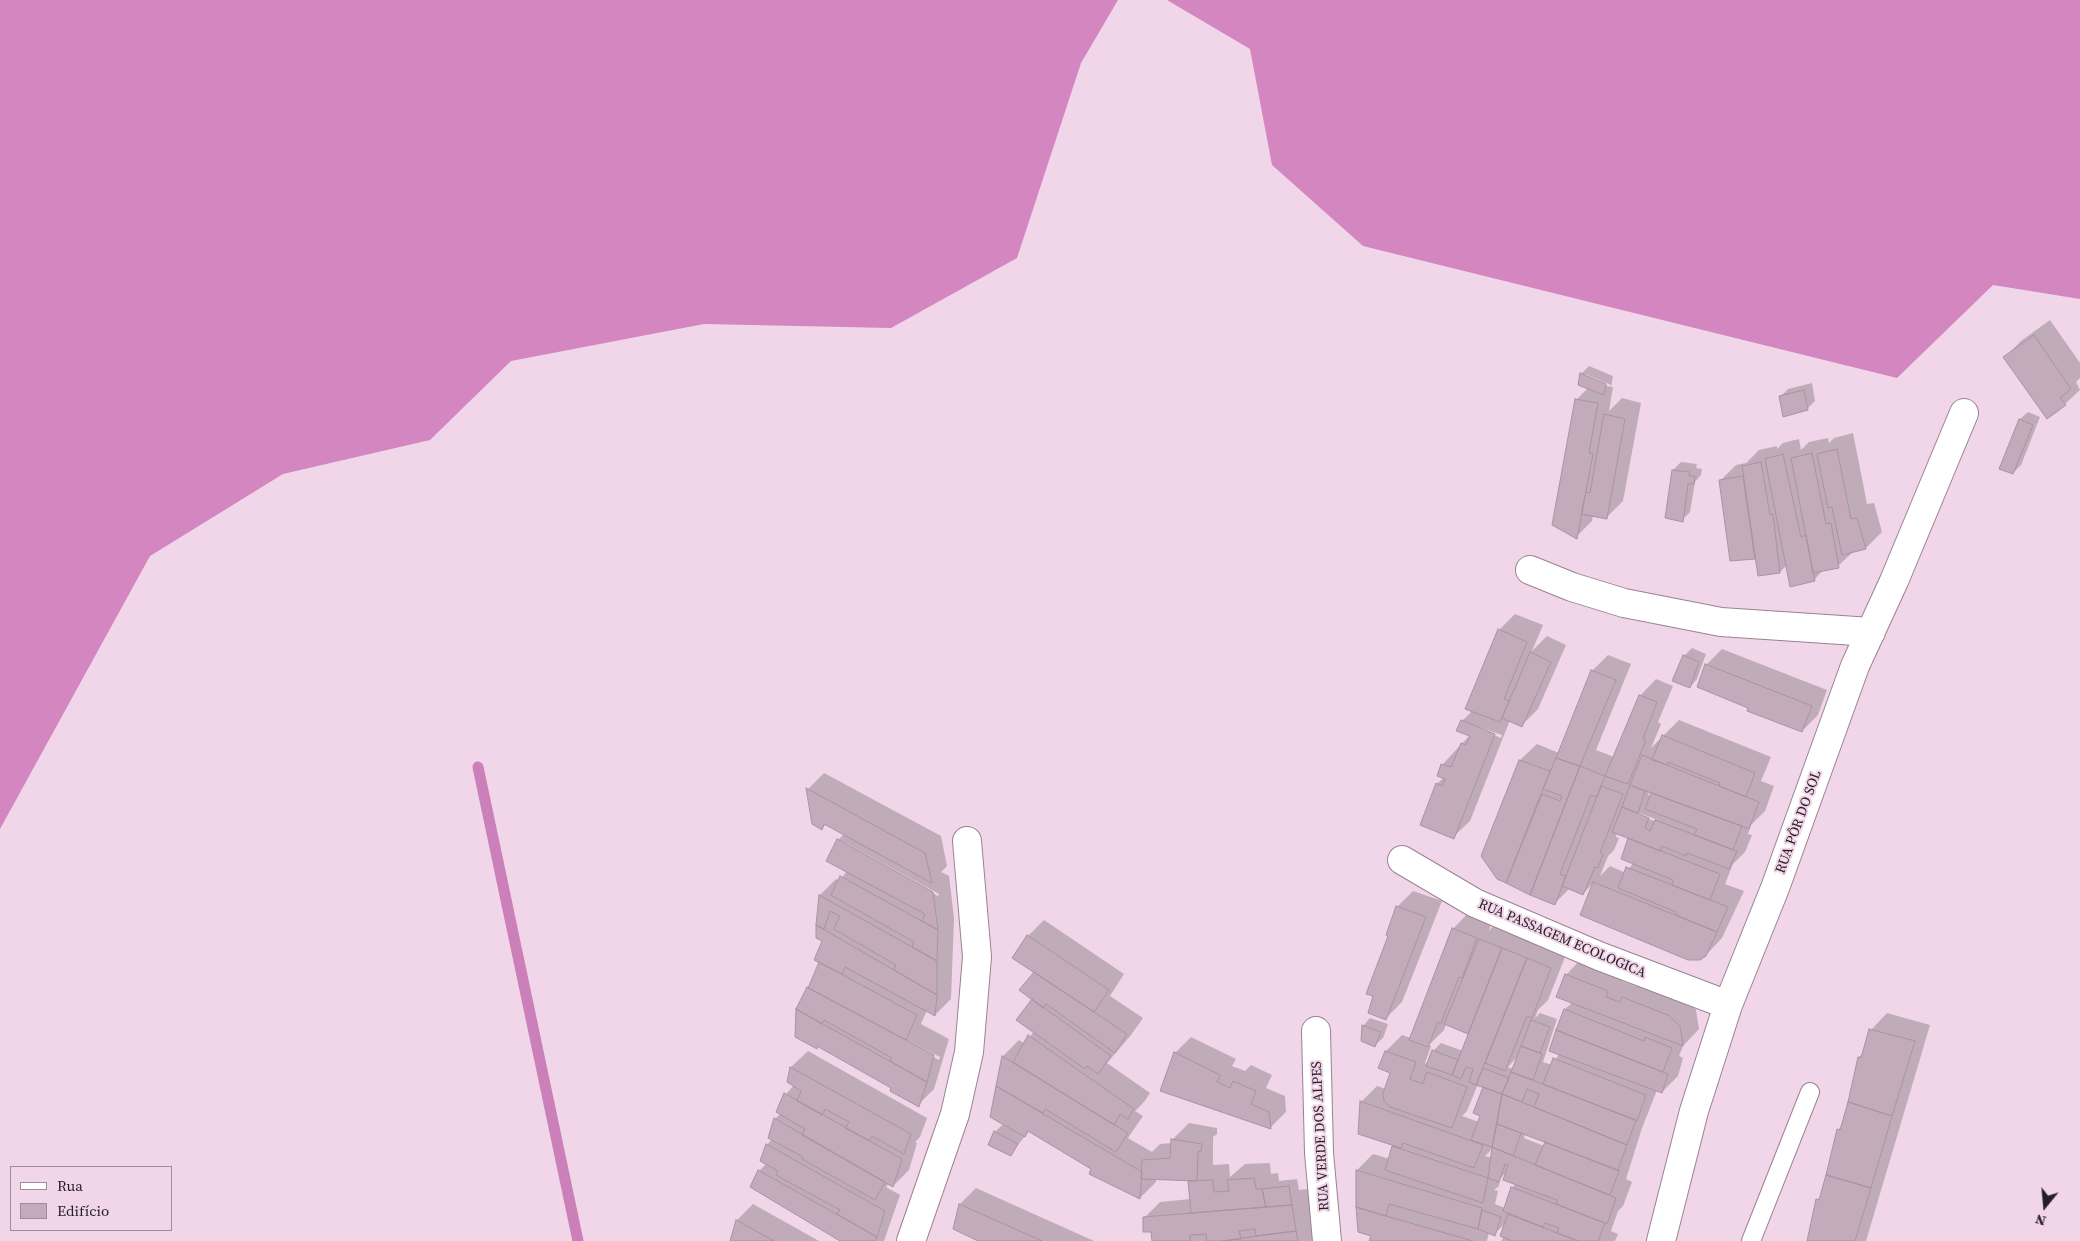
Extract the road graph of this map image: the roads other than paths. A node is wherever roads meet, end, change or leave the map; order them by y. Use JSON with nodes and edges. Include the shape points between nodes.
{"nodes":[{"id":1,"x":1964,"y":413,"type":"dead end"},
{"id":2,"x":1530,"y":570,"type":"dead end"},
{"id":3,"x":1871,"y":632,"type":"junction"},
{"id":4,"x":966,"y":841,"type":"dead end"},
{"id":5,"x":1402,"y":860,"type":"dead end"},
{"id":6,"x":1728,"y":1005,"type":"junction"},
{"id":7,"x":1316,"y":1031,"type":"dead end"},
{"id":8,"x":1810,"y":1092,"type":"dead end"},
{"id":9,"x":911,"y":1241,"type":"edge"},
{"id":10,"x":1326,"y":1241,"type":"edge"},
{"id":11,"x":1661,"y":1241,"type":"edge"},
{"id":12,"x":1751,"y":1241,"type":"edge"}],
"edges":[{"from":1,"to":3,"type":"street","name":"RUA PÔR DO SOL"},
{"from":2,"to":3,"type":"street","via":[[1624,603],[1722,622]]},
{"from":3,"to":6,"type":"street","name":"RUA PÔR DO SOL","via":[[1855,666]]},
{"from":4,"to":9,"type":"street","via":[[976,957],[969,1052],[954,1114]]},
{"from":5,"to":6,"type":"street","name":"RUA PASSAGEM ECOLOGICA","via":[[1493,911]]},
{"from":6,"to":11,"type":"street","name":"RUA PÔR DO SOL","via":[[1694,1111]]},
{"from":7,"to":10,"type":"street","name":"RUA VERDE DOS ALPES","via":[[1319,1153]]},
{"from":8,"to":12,"type":"lane"}]}
